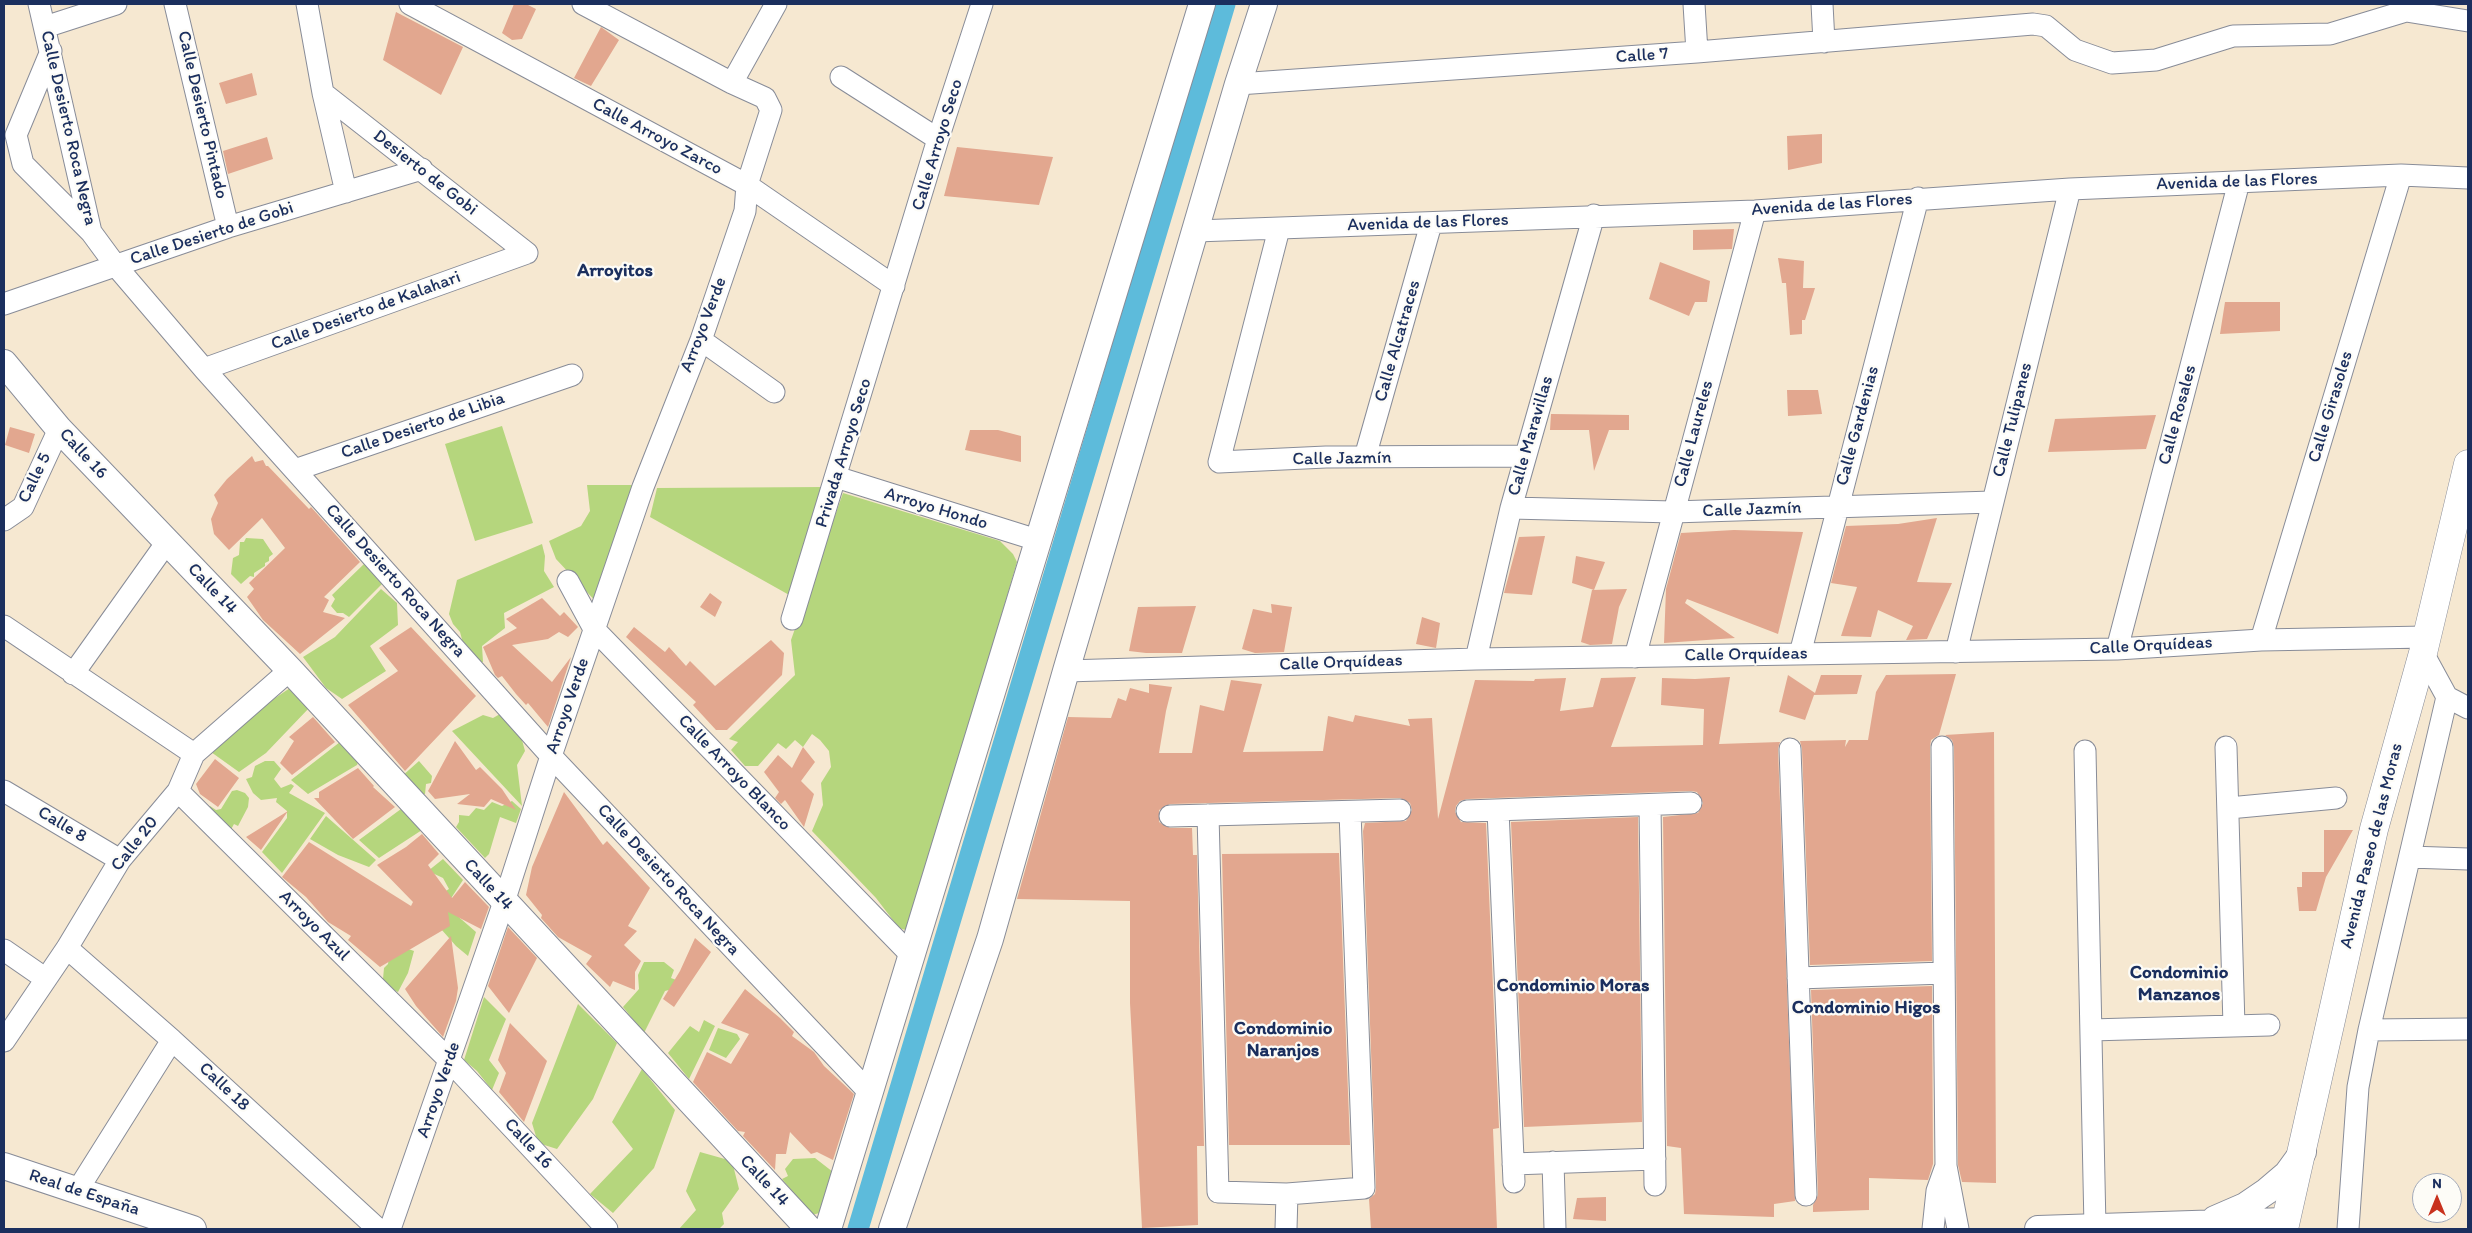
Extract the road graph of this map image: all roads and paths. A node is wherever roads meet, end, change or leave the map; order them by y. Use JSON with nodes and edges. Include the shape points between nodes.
{"nodes":[{"id":1,"x":39,"y":4,"type":"edge"},
{"id":2,"x":116,"y":4,"type":"edge"},
{"id":3,"x":176,"y":4,"type":"edge"},
{"id":4,"x":306,"y":4,"type":"edge"},
{"id":5,"x":410,"y":4,"type":"edge"},
{"id":6,"x":583,"y":4,"type":"edge"},
{"id":7,"x":776,"y":4,"type":"edge"},
{"id":8,"x":982,"y":4,"type":"edge"},
{"id":9,"x":1202,"y":4,"type":"edge"},
{"id":10,"x":1264,"y":4,"type":"edge"},
{"id":11,"x":1694,"y":4,"type":"edge"},
{"id":12,"x":1822,"y":4,"type":"edge"},
{"id":13,"x":2468,"y":21,"type":"edge"},
{"id":14,"x":45,"y":27,"type":"junction"},
{"id":15,"x":1824,"y":42,"type":"junction"},
{"id":16,"x":51,"y":51,"type":"junction"},
{"id":17,"x":1697,"y":52,"type":"junction"},
{"id":18,"x":841,"y":77,"type":"dead end"},
{"id":19,"x":732,"y":83,"type":"junction"},
{"id":20,"x":1238,"y":84,"type":"junction"},
{"id":21,"x":323,"y":93,"type":"junction"},
{"id":22,"x":938,"y":139,"type":"junction"},
{"id":23,"x":422,"y":170,"type":"junction"},
{"id":24,"x":2401,"y":175,"type":"junction"},
{"id":25,"x":2468,"y":178,"type":"edge"},
{"id":26,"x":2240,"y":182,"type":"junction"},
{"id":27,"x":747,"y":185,"type":"junction"},
{"id":28,"x":2070,"y":189,"type":"junction"},
{"id":29,"x":346,"y":192,"type":"junction"},
{"id":30,"x":1918,"y":198,"type":"junction"},
{"id":31,"x":1755,"y":211,"type":"junction"},
{"id":32,"x":1594,"y":215,"type":"junction"},
{"id":33,"x":1431,"y":224,"type":"junction"},
{"id":34,"x":228,"y":227,"type":"junction"},
{"id":35,"x":1279,"y":229,"type":"junction"},
{"id":36,"x":1196,"y":231,"type":"junction"},
{"id":37,"x":92,"y":232,"type":"junction"},
{"id":38,"x":527,"y":253,"type":"joint"},
{"id":39,"x":116,"y":266,"type":"junction"},
{"id":40,"x":894,"y":286,"type":"junction"},
{"id":41,"x":4,"y":304,"type":"edge"},
{"id":42,"x":701,"y":340,"type":"junction"},
{"id":43,"x":4,"y":363,"type":"edge"},
{"id":44,"x":204,"y":369,"type":"junction"},
{"id":45,"x":572,"y":375,"type":"dead end"},
{"id":46,"x":774,"y":392,"type":"dead end"},
{"id":47,"x":59,"y":429,"type":"junction"},
{"id":48,"x":1525,"y":456,"type":"junction"},
{"id":49,"x":1365,"y":458,"type":"junction"},
{"id":50,"x":2468,"y":464,"type":"edge"},
{"id":51,"x":295,"y":470,"type":"junction"},
{"id":52,"x":836,"y":477,"type":"junction"},
{"id":53,"x":1992,"y":502,"type":"junction"},
{"id":54,"x":1836,"y":507,"type":"junction"},
{"id":55,"x":1511,"y":508,"type":"junction"},
{"id":56,"x":1673,"y":512,"type":"junction"},
{"id":57,"x":4,"y":520,"type":"edge"},
{"id":58,"x":1037,"y":540,"type":"junction"},
{"id":59,"x":166,"y":542,"type":"junction"},
{"id":60,"x":568,"y":581,"type":"dead end"},
{"id":61,"x":792,"y":619,"type":"dead end"},
{"id":62,"x":4,"y":626,"type":"edge"},
{"id":63,"x":594,"y":629,"type":"junction"},
{"id":64,"x":2261,"y":640,"type":"junction"},
{"id":65,"x":2425,"y":645,"type":"junction"},
{"id":66,"x":2117,"y":649,"type":"junction"},
{"id":67,"x":1956,"y":652,"type":"junction"},
{"id":68,"x":1800,"y":654,"type":"junction"},
{"id":69,"x":1635,"y":657,"type":"junction"},
{"id":70,"x":1476,"y":659,"type":"junction"},
{"id":71,"x":290,"y":670,"type":"junction"},
{"id":72,"x":1066,"y":671,"type":"junction"},
{"id":73,"x":73,"y":674,"type":"junction"},
{"id":74,"x":2447,"y":697,"type":"junction"},
{"id":75,"x":2468,"y":708,"type":"edge"},
{"id":76,"x":1942,"y":747,"type":"dead end"},
{"id":77,"x":2226,"y":747,"type":"dead end"},
{"id":78,"x":1790,"y":749,"type":"dead end"},
{"id":79,"x":2085,"y":751,"type":"dead end"},
{"id":80,"x":194,"y":754,"type":"junction"},
{"id":81,"x":550,"y":756,"type":"junction"},
{"id":82,"x":4,"y":791,"type":"edge"},
{"id":83,"x":178,"y":792,"type":"junction"},
{"id":84,"x":2336,"y":798,"type":"dead end"},
{"id":85,"x":1691,"y":803,"type":"dead end"},
{"id":86,"x":1650,"y":805,"type":"junction"},
{"id":87,"x":2229,"y":808,"type":"junction"},
{"id":88,"x":1400,"y":810,"type":"dead end"},
{"id":89,"x":1498,"y":810,"type":"junction"},
{"id":90,"x":1467,"y":811,"type":"dead end"},
{"id":91,"x":1350,"y":812,"type":"junction"},
{"id":92,"x":1208,"y":815,"type":"junction"},
{"id":93,"x":1170,"y":816,"type":"dead end"},
{"id":94,"x":2410,"y":858,"type":"junction"},
{"id":95,"x":2468,"y":859,"type":"edge"},
{"id":96,"x":120,"y":860,"type":"junction"},
{"id":97,"x":504,"y":902,"type":"junction"},
{"id":98,"x":67,"y":948,"type":"junction"},
{"id":99,"x":4,"y":950,"type":"edge"},
{"id":100,"x":912,"y":956,"type":"junction"},
{"id":101,"x":1944,"y":973,"type":"junction"},
{"id":102,"x":1798,"y":978,"type":"junction"},
{"id":103,"x":46,"y":979,"type":"junction"},
{"id":104,"x":2269,"y":1025,"type":"dead end"},
{"id":105,"x":2234,"y":1026,"type":"junction"},
{"id":106,"x":2468,"y":1029,"type":"edge"},
{"id":107,"x":2091,"y":1030,"type":"junction"},
{"id":108,"x":2369,"y":1030,"type":"junction"},
{"id":109,"x":172,"y":1040,"type":"junction"},
{"id":110,"x":4,"y":1041,"type":"edge"},
{"id":111,"x":449,"y":1060,"type":"junction"},
{"id":112,"x":869,"y":1092,"type":"junction"},
{"id":113,"x":2303,"y":1152,"type":"junction"},
{"id":114,"x":1655,"y":1159,"type":"junction"},
{"id":115,"x":1553,"y":1162,"type":"junction"},
{"id":116,"x":4,"y":1166,"type":"edge"},
{"id":117,"x":1946,"y":1166,"type":"junction"},
{"id":118,"x":1655,"y":1184,"type":"dead end"},
{"id":119,"x":78,"y":1192,"type":"junction"},
{"id":120,"x":1287,"y":1194,"type":"junction"},
{"id":121,"x":1806,"y":1195,"type":"dead end"},
{"id":122,"x":2204,"y":1224,"type":"junction"},
{"id":123,"x":2285,"y":1225,"type":"edge"},
{"id":124,"x":598,"y":1226,"type":"edge"},
{"id":125,"x":2096,"y":1227,"type":"junction"},
{"id":126,"x":193,"y":1229,"type":"edge"},
{"id":127,"x":378,"y":1229,"type":"edge"},
{"id":128,"x":390,"y":1229,"type":"edge"},
{"id":129,"x":809,"y":1229,"type":"edge"},
{"id":130,"x":828,"y":1229,"type":"edge"},
{"id":131,"x":892,"y":1229,"type":"edge"},
{"id":132,"x":1286,"y":1229,"type":"edge"},
{"id":133,"x":1555,"y":1229,"type":"edge"},
{"id":134,"x":1933,"y":1229,"type":"edge"},
{"id":135,"x":1958,"y":1229,"type":"edge"},
{"id":136,"x":2038,"y":1229,"type":"edge"},
{"id":137,"x":2348,"y":1229,"type":"edge"}],
"edges":[{"from":1,"to":14,"type":"street","name":"Calle Desierto Roca Negra"},
{"from":2,"to":14,"type":"street"},
{"from":3,"to":34,"type":"street","name":"Calle Desierto Pintado"},
{"from":4,"to":21,"type":"street"},
{"from":5,"to":27,"type":"street","name":"Calle Arroyo Zarco"},
{"from":6,"to":19,"type":"street"},
{"from":7,"to":19,"type":"street"},
{"from":8,"to":22,"type":"street","name":"Calle Arroyo Seco"},
{"from":9,"to":58,"type":"street"},
{"from":10,"to":20,"type":"street"},
{"from":11,"to":17,"type":"street"},
{"from":12,"to":15,"type":"street"},
{"from":13,"to":15,"type":"street","name":"Calle 7","via":[[2406,11],[2330,34],[2233,36],[2156,60],[2112,63],[2075,50],[2046,26],[2033,24]]},
{"from":14,"to":16,"type":"street","name":"Calle Desierto Roca Negra"},
{"from":15,"to":17,"type":"street","name":"Calle 7"},
{"from":16,"to":37,"type":"street","name":"Calle Desierto Roca Negra"},
{"from":16,"to":37,"type":"street","via":[[16,134],[22,164]]},
{"from":17,"to":20,"type":"street","name":"Calle 7"},
{"from":18,"to":22,"type":"street"},
{"from":19,"to":27,"type":"street","name":"Arroyo Verde","via":[[765,98],[771,110]]},
{"from":20,"to":36,"type":"street"},
{"from":21,"to":23,"type":"street","name":"Desierto de Gobi"},
{"from":21,"to":29,"type":"street"},
{"from":22,"to":40,"type":"street","name":"Calle Arroyo Seco"},
{"from":23,"to":29,"type":"street","name":"Calle Desierto de Gobi"},
{"from":23,"to":38,"type":"street","name":"Desierto de Gobi"},
{"from":24,"to":25,"type":"street","name":"Avenida de las Flores"},
{"from":24,"to":26,"type":"street","name":"Avenida de las Flores"},
{"from":24,"to":64,"type":"street","name":"Calle Girasoles"},
{"from":26,"to":28,"type":"street","name":"Avenida de las Flores"},
{"from":26,"to":66,"type":"street","name":"Calle Rosales"},
{"from":27,"to":40,"type":"street","name":"Calle Arroyo Zarco"},
{"from":27,"to":42,"type":"street","name":"Arroyo Verde","via":[[745,211]]},
{"from":28,"to":30,"type":"street","name":"Avenida de las Flores"},
{"from":28,"to":53,"type":"street","name":"Calle Tulipanes"},
{"from":29,"to":34,"type":"street","name":"Calle Desierto de Gobi"},
{"from":30,"to":31,"type":"street","name":"Avenida de las Flores"},
{"from":30,"to":54,"type":"street","name":"Calle Gardenias"},
{"from":31,"to":32,"type":"street","name":"Avenida de las Flores"},
{"from":31,"to":56,"type":"street","name":"Calle Laureles"},
{"from":32,"to":33,"type":"street","name":"Avenida de las Flores"},
{"from":32,"to":48,"type":"street","name":"Calle Maravillas"},
{"from":33,"to":35,"type":"street","name":"Avenida de las Flores"},
{"from":33,"to":49,"type":"street","name":"Calle Alcatraces"},
{"from":34,"to":39,"type":"street","name":"Calle Desierto de Gobi"},
{"from":35,"to":36,"type":"street","name":"Avenida de las Flores"},
{"from":35,"to":49,"type":"street","name":"Calle Jazmín","via":[[1219,462]]},
{"from":36,"to":72,"type":"street"},
{"from":37,"to":39,"type":"street","name":"Calle Desierto Roca Negra"},
{"from":38,"to":44,"type":"street","name":"Calle Desierto de Kalahari"},
{"from":39,"to":41,"type":"street","name":"Calle Desierto de Gobi"},
{"from":39,"to":44,"type":"street","name":"Calle Desierto Roca Negra"},
{"from":40,"to":52,"type":"street","name":"Privada Arroyo Seco"},
{"from":42,"to":46,"type":"street"},
{"from":42,"to":63,"type":"street","name":"Arroyo Verde","via":[[646,478]]},
{"from":43,"to":47,"type":"street","name":"Calle 16"},
{"from":44,"to":51,"type":"street","name":"Calle Desierto Roca Negra"},
{"from":45,"to":51,"type":"street","name":"Calle Desierto de Libia"},
{"from":47,"to":57,"type":"street","name":"Calle 5","via":[[23,507]]},
{"from":47,"to":59,"type":"street","name":"Calle 16"},
{"from":48,"to":49,"type":"street","name":"Calle Jazmín"},
{"from":48,"to":55,"type":"street","name":"Calle Maravillas"},
{"from":50,"to":65,"type":"main road","name":"Avenida Paseo de las Moras"},
{"from":51,"to":81,"type":"street","name":"Calle Desierto Roca Negra"},
{"from":52,"to":58,"type":"street","name":"Arroyo Hondo"},
{"from":52,"to":61,"type":"street","name":"Privada Arroyo Seco"},
{"from":53,"to":54,"type":"street","name":"Calle Jazmín"},
{"from":53,"to":67,"type":"street","name":"Calle Tulipanes"},
{"from":54,"to":56,"type":"street","name":"Calle Jazmín"},
{"from":54,"to":68,"type":"street","name":"Calle Gardenias"},
{"from":55,"to":56,"type":"street","name":"Calle Jazmín"},
{"from":55,"to":70,"type":"street","name":"Calle Maravillas"},
{"from":56,"to":69,"type":"street","name":"Calle Laureles"},
{"from":58,"to":100,"type":"street"},
{"from":59,"to":71,"type":"street","name":"Calle 14"},
{"from":59,"to":73,"type":"street"},
{"from":60,"to":63,"type":"street","name":"Calle Arroyo Blanco"},
{"from":62,"to":73,"type":"street"},
{"from":63,"to":81,"type":"street","name":"Arroyo Verde"},
{"from":63,"to":100,"type":"street","name":"Calle Arroyo Blanco"},
{"from":64,"to":65,"type":"street","name":"Calle Orquídeas"},
{"from":64,"to":66,"type":"street","name":"Calle Orquídeas"},
{"from":65,"to":74,"type":"street"},
{"from":65,"to":113,"type":"main road","name":"Avenida Paseo de las Moras","via":[[2372,838]]},
{"from":66,"to":67,"type":"street","name":"Calle Orquídeas"},
{"from":67,"to":68,"type":"street","name":"Calle Orquídeas"},
{"from":68,"to":69,"type":"street","name":"Calle Orquídeas"},
{"from":69,"to":70,"type":"street","name":"Calle Orquídeas"},
{"from":70,"to":72,"type":"street","name":"Calle Orquídeas"},
{"from":71,"to":80,"type":"street","name":"Calle 20"},
{"from":71,"to":97,"type":"street","name":"Calle 14"},
{"from":72,"to":131,"type":"street","via":[[990,939]]},
{"from":73,"to":80,"type":"street"},
{"from":74,"to":75,"type":"street"},
{"from":74,"to":94,"type":"street"},
{"from":76,"to":101,"type":"street"},
{"from":77,"to":87,"type":"street"},
{"from":78,"to":102,"type":"street"},
{"from":79,"to":107,"type":"street"},
{"from":80,"to":83,"type":"street","name":"Calle 20"},
{"from":81,"to":97,"type":"street","name":"Arroyo Verde"},
{"from":81,"to":112,"type":"street","name":"Calle Desierto Roca Negra"},
{"from":82,"to":96,"type":"street","name":"Calle 8"},
{"from":83,"to":96,"type":"street","name":"Calle 20"},
{"from":83,"to":111,"type":"street","name":"Arroyo Azul"},
{"from":84,"to":87,"type":"street"},
{"from":85,"to":86,"type":"street"},
{"from":86,"to":89,"type":"street"},
{"from":86,"to":114,"type":"street"},
{"from":87,"to":105,"type":"street"},
{"from":88,"to":91,"type":"street"},
{"from":89,"to":90,"type":"street"},
{"from":89,"to":115,"type":"street","via":[[1514,1173]]},
{"from":91,"to":92,"type":"street"},
{"from":91,"to":120,"type":"street","via":[[1364,1188]]},
{"from":92,"to":93,"type":"street"},
{"from":92,"to":120,"type":"street","via":[[1218,1192]]},
{"from":94,"to":95,"type":"street"},
{"from":94,"to":108,"type":"street"},
{"from":96,"to":98,"type":"street","name":"Calle 20"},
{"from":97,"to":111,"type":"street","name":"Arroyo Verde"},
{"from":97,"to":129,"type":"street","name":"Calle 14"},
{"from":98,"to":103,"type":"street","name":"Calle 20"},
{"from":98,"to":109,"type":"street","name":"Calle 18"},
{"from":99,"to":103,"type":"street"},
{"from":100,"to":112,"type":"street"},
{"from":101,"to":102,"type":"street"},
{"from":101,"to":117,"type":"street"},
{"from":102,"to":121,"type":"street"},
{"from":103,"to":110,"type":"street","name":"Calle 20"},
{"from":104,"to":105,"type":"street"},
{"from":105,"to":107,"type":"street"},
{"from":106,"to":108,"type":"street"},
{"from":107,"to":125,"type":"street"},
{"from":108,"to":137,"type":"street","via":[[2358,1088]]},
{"from":109,"to":119,"type":"street"},
{"from":109,"to":127,"type":"street","name":"Calle 18"},
{"from":111,"to":124,"type":"street","name":"Calle 16"},
{"from":111,"to":128,"type":"street","name":"Arroyo Verde"},
{"from":112,"to":130,"type":"street"},
{"from":113,"to":122,"type":"street","via":[[2287,1174],[2267,1191],[2245,1206]]},
{"from":113,"to":123,"type":"main road","name":"Avenida Paseo de las Moras"},
{"from":114,"to":115,"type":"street"},
{"from":114,"to":118,"type":"street"},
{"from":115,"to":133,"type":"street"},
{"from":116,"to":119,"type":"street","name":"Real de España"},
{"from":117,"to":134,"type":"street","via":[[1937,1192]]},
{"from":117,"to":135,"type":"street"},
{"from":119,"to":126,"type":"street","name":"Real de España"},
{"from":120,"to":132,"type":"street"},
{"from":122,"to":123,"type":"street"},
{"from":122,"to":125,"type":"street"},
{"from":125,"to":136,"type":"street"}]}
